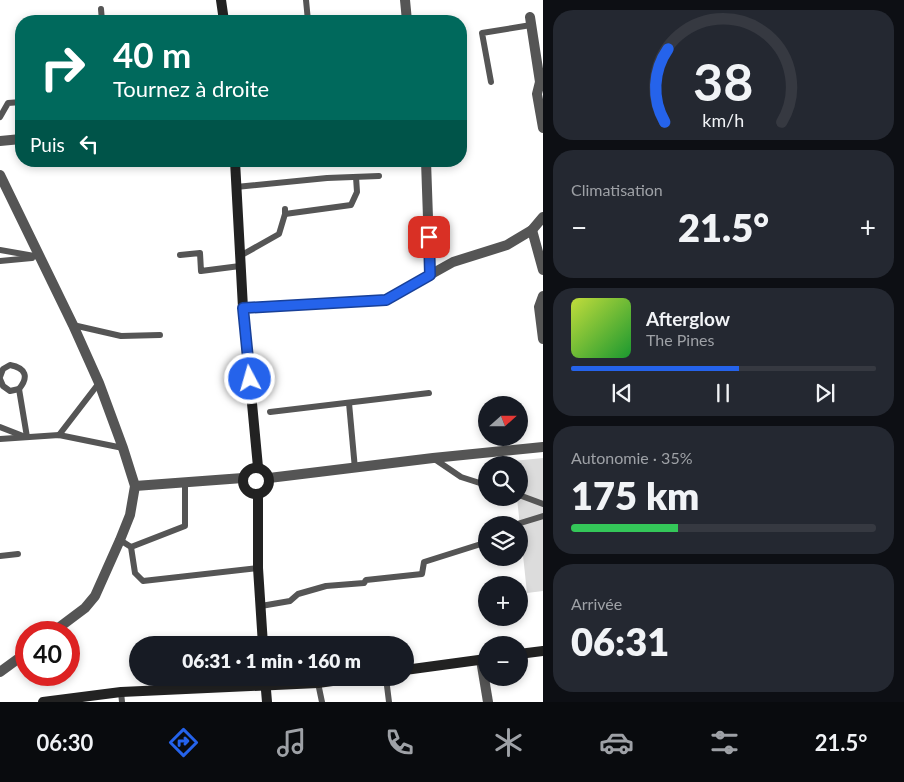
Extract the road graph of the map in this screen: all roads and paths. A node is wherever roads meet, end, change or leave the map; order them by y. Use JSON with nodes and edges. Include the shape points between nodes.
{"nodes":[{"id":1,"x":221,"y":0,"type":"edge"},
{"id":2,"x":306,"y":0,"type":"edge"},
{"id":3,"x":405,"y":0,"type":"edge"},
{"id":4,"x":101,"y":9,"type":"dead end"},
{"id":5,"x":102,"y":15,"type":"edge"},
{"id":6,"x":223,"y":15,"type":"edge"},
{"id":7,"x":307,"y":15,"type":"edge"},
{"id":8,"x":406,"y":15,"type":"edge"},
{"id":9,"x":530,"y":21,"type":"joint"},
{"id":10,"x":540,"y":60,"type":"edge"},
{"id":11,"x":491,"y":82,"type":"dead end"},
{"id":12,"x":15,"y":102,"type":"edge"},
{"id":13,"x":0,"y":117,"type":"edge"},
{"id":14,"x":543,"y":128,"type":"edge"},
{"id":15,"x":15,"y":140,"type":"edge"},
{"id":16,"x":0,"y":141,"type":"edge"},
{"id":17,"x":235,"y":167,"type":"edge"},
{"id":18,"x":426,"y":167,"type":"edge"},
{"id":19,"x":0,"y":175,"type":"edge"},
{"id":20,"x":379,"y":176,"type":"dead end"},
{"id":21,"x":356,"y":177,"type":"junction"},
{"id":22,"x":236,"y":187,"type":"junction"},
{"id":23,"x":543,"y":217,"type":"edge"},
{"id":24,"x":532,"y":230,"type":"junction"},
{"id":25,"x":0,"y":250,"type":"edge"},
{"id":26,"x":180,"y":255,"type":"dead end"},
{"id":27,"x":40,"y":257,"type":"junction"},
{"id":28,"x":0,"y":261,"type":"edge"},
{"id":29,"x":240,"y":261,"type":"junction"},
{"id":30,"x":543,"y":270,"type":"edge"},
{"id":31,"x":430,"y":275,"type":"junction"},
{"id":32,"x":543,"y":296,"type":"edge"},
{"id":33,"x":243,"y":308,"type":"junction"},
{"id":34,"x":73,"y":325,"type":"junction"},
{"id":35,"x":160,"y":335,"type":"dead end"},
{"id":36,"x":543,"y":339,"type":"edge"},
{"id":37,"x":0,"y":378,"type":"edge"},
{"id":38,"x":99,"y":383,"type":"junction"},
{"id":39,"x":19,"y":389,"type":"junction"},
{"id":40,"x":429,"y":393,"type":"dead end"},
{"id":41,"x":349,"y":403,"type":"junction"},
{"id":42,"x":270,"y":412,"type":"dead end"},
{"id":43,"x":0,"y":427,"type":"edge"},
{"id":44,"x":59,"y":435,"type":"junction"},
{"id":45,"x":27,"y":437,"type":"junction"},
{"id":46,"x":0,"y":440,"type":"edge"},
{"id":47,"x":543,"y":447,"type":"edge"},
{"id":48,"x":124,"y":448,"type":"junction"},
{"id":49,"x":433,"y":458,"type":"junction"},
{"id":50,"x":258,"y":467,"type":"junction"},
{"id":51,"x":355,"y":469,"type":"junction"},
{"id":52,"x":243,"y":478,"type":"junction"},
{"id":53,"x":270,"y":478,"type":"junction"},
{"id":54,"x":184,"y":482,"type":"junction"},
{"id":55,"x":478,"y":482,"type":"edge"},
{"id":56,"x":135,"y":486,"type":"junction"},
{"id":57,"x":258,"y":494,"type":"junction"},
{"id":58,"x":528,"y":499,"type":"edge"},
{"id":59,"x":543,"y":504,"type":"edge"},
{"id":60,"x":543,"y":516,"type":"edge"},
{"id":61,"x":528,"y":521,"type":"edge"},
{"id":62,"x":120,"y":540,"type":"junction"},
{"id":63,"x":478,"y":545,"type":"edge"},
{"id":64,"x":131,"y":547,"type":"junction"},
{"id":65,"x":18,"y":554,"type":"dead end"},
{"id":66,"x":0,"y":556,"type":"edge"},
{"id":67,"x":258,"y":568,"type":"junction"},
{"id":68,"x":261,"y":606,"type":"junction"},
{"id":69,"x":68,"y":621,"type":"edge"},
{"id":70,"x":263,"y":636,"type":"edge"},
{"id":71,"x":543,"y":651,"type":"edge"},
{"id":72,"x":528,"y":653,"type":"edge"},
{"id":73,"x":15,"y":661,"type":"edge"},
{"id":74,"x":478,"y":661,"type":"edge"},
{"id":75,"x":414,"y":669,"type":"edge"},
{"id":76,"x":0,"y":672,"type":"edge"},
{"id":77,"x":220,"y":686,"type":"edge"},
{"id":78,"x":265,"y":686,"type":"edge"},
{"id":79,"x":319,"y":686,"type":"edge"},
{"id":80,"x":387,"y":686,"type":"edge"},
{"id":81,"x":486,"y":686,"type":"edge"},
{"id":82,"x":122,"y":697,"type":"edge"},
{"id":83,"x":43,"y":702,"type":"edge"},
{"id":84,"x":267,"y":702,"type":"edge"},
{"id":85,"x":322,"y":702,"type":"edge"},
{"id":86,"x":389,"y":702,"type":"edge"},
{"id":87,"x":488,"y":702,"type":"edge"}],
"edges":[{"from":1,"to":6,"type":"street"},
{"from":2,"to":7,"type":"lane"},
{"from":3,"to":8,"type":"street"},
{"from":4,"to":5,"type":"lane"},
{"from":9,"to":10,"type":"street"},
{"from":9,"to":11,"type":"lane","via":[[482,33]]},
{"from":10,"to":14,"type":"street","via":[[537,94]]},
{"from":12,"to":13,"type":"lane","via":[[8,103]]},
{"from":15,"to":16,"type":"street"},
{"from":17,"to":22,"type":"street"},
{"from":18,"to":31,"type":"street"},
{"from":19,"to":27,"type":"street"},
{"from":20,"to":21,"type":"lane"},
{"from":21,"to":22,"type":"lane"},
{"from":21,"to":29,"type":"lane","via":[[357,192],[351,205],[285,211],[279,234]]},
{"from":22,"to":29,"type":"street"},
{"from":23,"to":24,"type":"street"},
{"from":24,"to":30,"type":"street"},
{"from":24,"to":31,"type":"street","via":[[507,245],[454,262]]},
{"from":25,"to":27,"type":"lane"},
{"from":26,"to":29,"type":"lane","via":[[200,253],[201,271]]},
{"from":27,"to":28,"type":"lane"},
{"from":27,"to":34,"type":"street"},
{"from":29,"to":33,"type":"street"},
{"from":31,"to":33,"type":"street","via":[[386,300]]},
{"from":32,"to":36,"type":"street","via":[[539,307]]},
{"from":33,"to":50,"type":"street"},
{"from":34,"to":35,"type":"lane","via":[[121,336]]},
{"from":34,"to":38,"type":"street"},
{"from":37,"to":39,"type":"lane","via":[[10,391]]},
{"from":37,"to":39,"type":"lane","via":[[3,369],[10,365],[19,366],[25,382]]},
{"from":38,"to":44,"type":"lane"},
{"from":38,"to":48,"type":"street"},
{"from":39,"to":45,"type":"lane"},
{"from":40,"to":41,"type":"lane"},
{"from":41,"to":42,"type":"lane"},
{"from":41,"to":51,"type":"lane"},
{"from":43,"to":45,"type":"lane"},
{"from":44,"to":45,"type":"lane"},
{"from":44,"to":48,"type":"lane"},
{"from":45,"to":46,"type":"lane"},
{"from":47,"to":49,"type":"street"},
{"from":48,"to":56,"type":"street"},
{"from":49,"to":51,"type":"street"},
{"from":49,"to":55,"type":"lane","via":[[461,477]]},
{"from":50,"to":52,"type":"street","via":[[248,470]]},
{"from":50,"to":53,"type":"street"},
{"from":51,"to":53,"type":"street"},
{"from":52,"to":54,"type":"street"},
{"from":52,"to":57,"type":"street","via":[[248,492]]},
{"from":53,"to":57,"type":"street","via":[[266,490]]},
{"from":54,"to":56,"type":"street"},
{"from":54,"to":64,"type":"lane","via":[[185,526]]},
{"from":56,"to":62,"type":"street","via":[[130,516]]},
{"from":57,"to":67,"type":"street"},
{"from":58,"to":59,"type":"lane"},
{"from":60,"to":61,"type":"lane"},
{"from":62,"to":64,"type":"lane"},
{"from":62,"to":69,"type":"street","via":[[94,596],[85,608]]},
{"from":63,"to":68,"type":"lane","via":[[424,562],[422,574],[366,580],[364,584],[326,586],[298,594],[290,601]]},
{"from":64,"to":67,"type":"lane","via":[[135,573],[143,581]]},
{"from":65,"to":66,"type":"lane"},
{"from":67,"to":68,"type":"street"},
{"from":68,"to":70,"type":"street"},
{"from":71,"to":72,"type":"street"},
{"from":73,"to":76,"type":"street"},
{"from":74,"to":75,"type":"street"},
{"from":77,"to":82,"type":"street"},
{"from":78,"to":84,"type":"street"},
{"from":79,"to":85,"type":"lane"},
{"from":80,"to":86,"type":"lane"},
{"from":81,"to":87,"type":"street"},
{"from":82,"to":83,"type":"street"}]}
